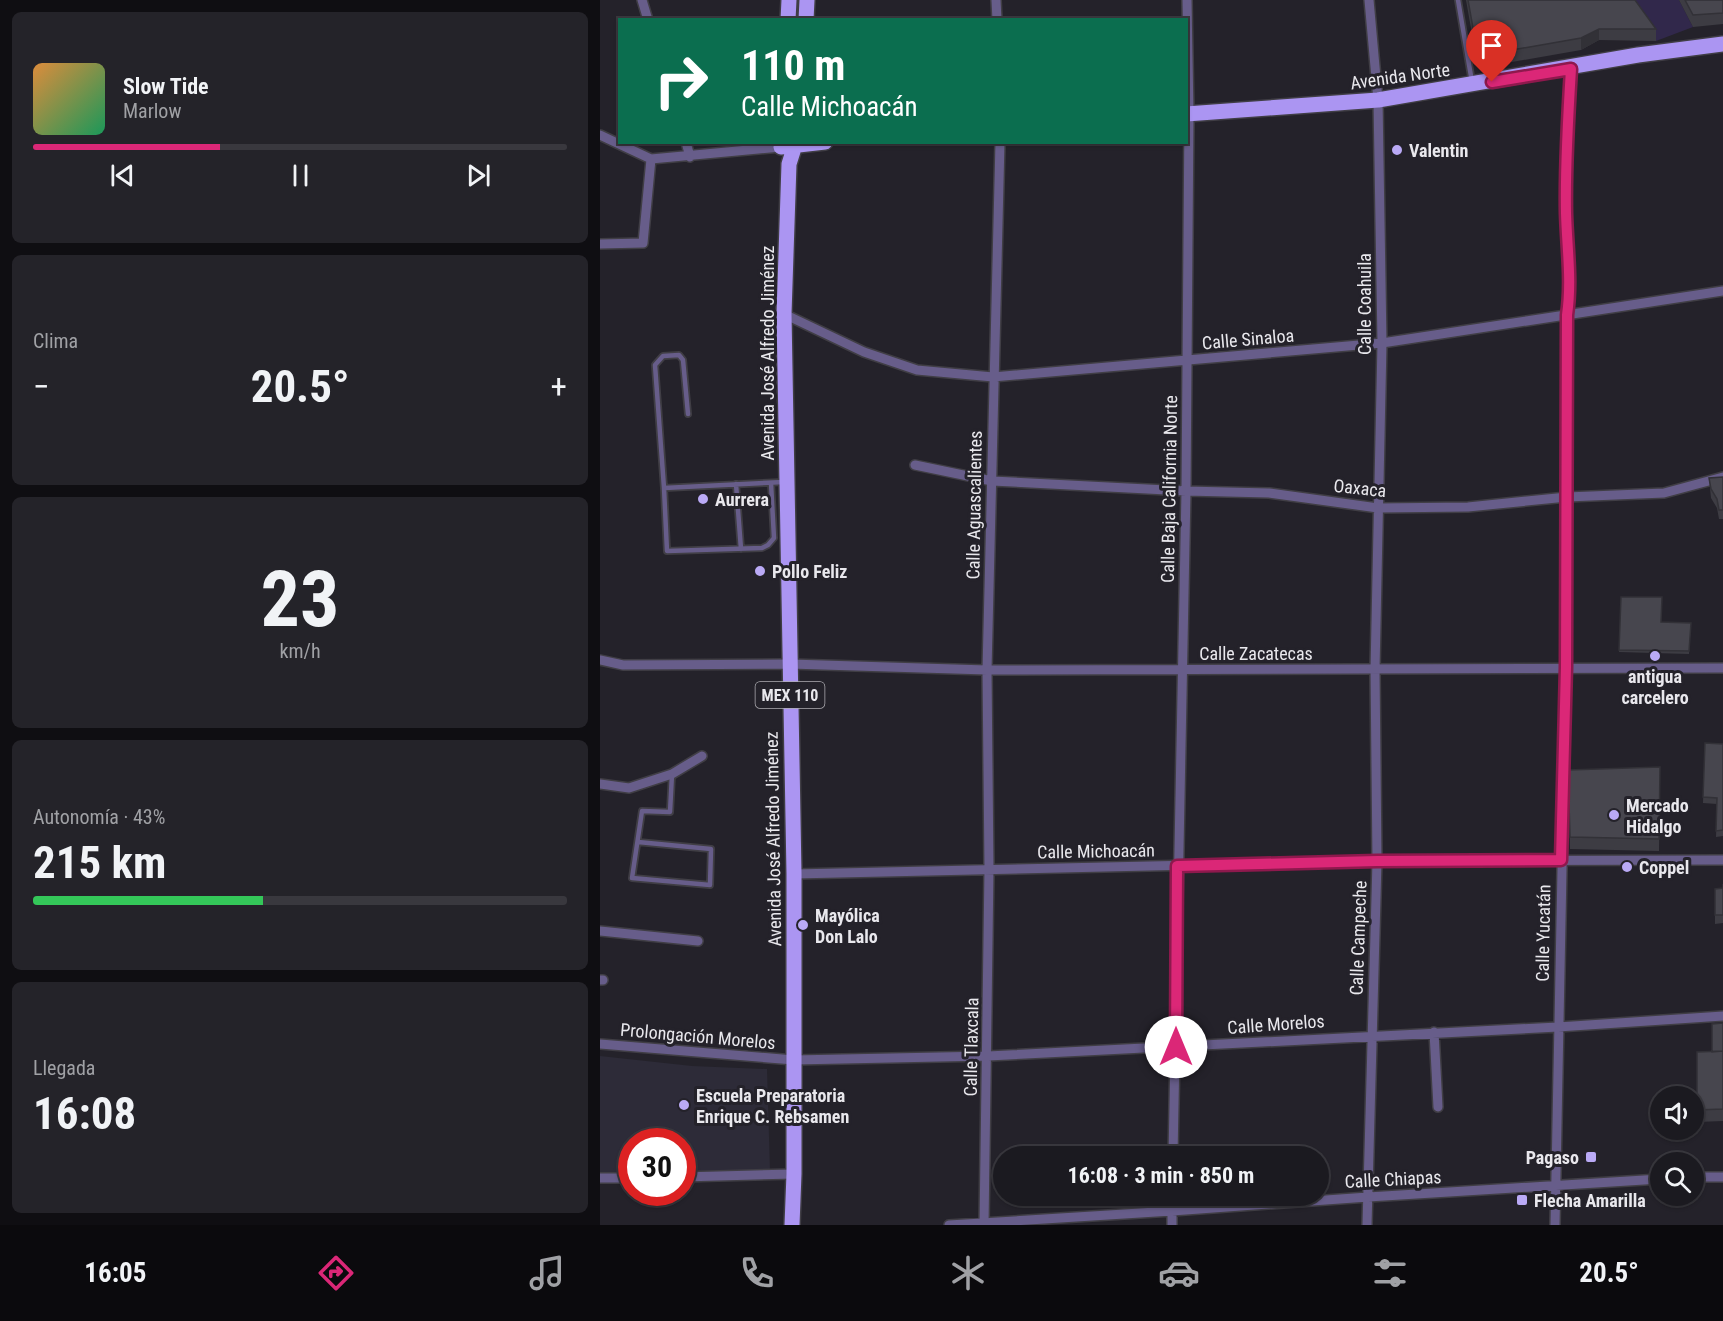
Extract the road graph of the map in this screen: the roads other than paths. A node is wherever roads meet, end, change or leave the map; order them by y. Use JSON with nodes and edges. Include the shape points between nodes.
{"nodes":[{"id":1,"x":642,"y":0,"type":"edge"},
{"id":2,"x":789,"y":0,"type":"edge"},
{"id":3,"x":807,"y":0,"type":"edge"},
{"id":4,"x":996,"y":0,"type":"edge"},
{"id":5,"x":1187,"y":0,"type":"edge"},
{"id":6,"x":1369,"y":0,"type":"edge"},
{"id":7,"x":1458,"y":0,"type":"edge"},
{"id":8,"x":647,"y":18,"type":"edge"},
{"id":9,"x":788,"y":18,"type":"edge"},
{"id":10,"x":806,"y":18,"type":"edge"},
{"id":11,"x":997,"y":18,"type":"edge"},
{"id":12,"x":1187,"y":18,"type":"edge"},
{"id":13,"x":1723,"y":44,"type":"edge"},
{"id":14,"x":1571,"y":69,"type":"junction"},
{"id":15,"x":1472,"y":85,"type":"junction"},
{"id":16,"x":1378,"y":100,"type":"junction"},
{"id":17,"x":1188,"y":114,"type":"edge"},
{"id":18,"x":600,"y":135,"type":"edge"},
{"id":19,"x":618,"y":143,"type":"edge"},
{"id":20,"x":619,"y":144,"type":"edge"},
{"id":21,"x":687,"y":144,"type":"edge"},
{"id":22,"x":789,"y":144,"type":"edge"},
{"id":23,"x":1000,"y":144,"type":"edge"},
{"id":24,"x":1188,"y":144,"type":"edge"},
{"id":25,"x":690,"y":157,"type":"junction"},
{"id":26,"x":651,"y":159,"type":"junction"},
{"id":27,"x":600,"y":244,"type":"edge"},
{"id":28,"x":1723,"y":291,"type":"edge"},
{"id":29,"x":784,"y":314,"type":"junction"},
{"id":30,"x":1567,"y":315,"type":"junction"},
{"id":31,"x":1382,"y":342,"type":"junction"},
{"id":32,"x":1187,"y":361,"type":"junction"},
{"id":33,"x":993,"y":377,"type":"junction"},
{"id":34,"x":688,"y":414,"type":"dead end"},
{"id":35,"x":915,"y":465,"type":"dead end"},
{"id":36,"x":1723,"y":477,"type":"edge"},
{"id":37,"x":992,"y":481,"type":"junction"},
{"id":38,"x":779,"y":482,"type":"junction"},
{"id":39,"x":736,"y":484,"type":"junction"},
{"id":40,"x":664,"y":488,"type":"junction"},
{"id":41,"x":1186,"y":491,"type":"junction"},
{"id":42,"x":1567,"y":497,"type":"junction"},
{"id":43,"x":1378,"y":508,"type":"junction"},
{"id":44,"x":741,"y":549,"type":"junction"},
{"id":45,"x":600,"y":660,"type":"edge"},
{"id":46,"x":790,"y":664,"type":"junction"},
{"id":47,"x":1566,"y":667,"type":"junction"},
{"id":48,"x":1723,"y":668,"type":"edge"},
{"id":49,"x":1182,"y":669,"type":"junction"},
{"id":50,"x":987,"y":670,"type":"junction"},
{"id":51,"x":1375,"y":670,"type":"junction"},
{"id":52,"x":702,"y":756,"type":"dead end"},
{"id":53,"x":672,"y":774,"type":"junction"},
{"id":54,"x":600,"y":784,"type":"edge"},
{"id":55,"x":638,"y":842,"type":"junction"},
{"id":56,"x":1561,"y":860,"type":"junction"},
{"id":57,"x":1723,"y":860,"type":"edge"},
{"id":58,"x":1377,"y":861,"type":"junction"},
{"id":59,"x":1177,"y":866,"type":"junction"},
{"id":60,"x":989,"y":869,"type":"junction"},
{"id":61,"x":794,"y":874,"type":"junction"},
{"id":62,"x":600,"y":931,"type":"edge"},
{"id":63,"x":698,"y":941,"type":"dead end"},
{"id":64,"x":1723,"y":1016,"type":"edge"},
{"id":65,"x":1558,"y":1027,"type":"junction"},
{"id":66,"x":1434,"y":1032,"type":"junction"},
{"id":67,"x":1371,"y":1035,"type":"junction"},
{"id":68,"x":600,"y":1044,"type":"edge"},
{"id":69,"x":1176,"y":1047,"type":"junction"},
{"id":70,"x":987,"y":1056,"type":"junction"},
{"id":71,"x":794,"y":1060,"type":"junction"},
{"id":72,"x":1438,"y":1107,"type":"dead end"},
{"id":73,"x":1173,"y":1146,"type":"edge"},
{"id":74,"x":794,"y":1174,"type":"junction"},
{"id":75,"x":696,"y":1177,"type":"edge"},
{"id":76,"x":1723,"y":1177,"type":"edge"},
{"id":77,"x":600,"y":1178,"type":"edge"},
{"id":78,"x":618,"y":1178,"type":"edge"},
{"id":79,"x":1704,"y":1178,"type":"edge"},
{"id":80,"x":1650,"y":1180,"type":"edge"},
{"id":81,"x":1556,"y":1187,"type":"junction"},
{"id":82,"x":1368,"y":1197,"type":"junction"},
{"id":83,"x":1172,"y":1206,"type":"edge"},
{"id":84,"x":1172,"y":1211,"type":"junction"},
{"id":85,"x":984,"y":1224,"type":"edge"},
{"id":86,"x":792,"y":1225,"type":"edge"},
{"id":87,"x":949,"y":1225,"type":"edge"},
{"id":88,"x":1172,"y":1225,"type":"edge"},
{"id":89,"x":1367,"y":1225,"type":"edge"},
{"id":90,"x":1555,"y":1225,"type":"edge"}],
"edges":[{"from":1,"to":8,"type":"street"},
{"from":2,"to":9,"type":"main road"},
{"from":3,"to":10,"type":"main road"},
{"from":4,"to":11,"type":"street"},
{"from":5,"to":12,"type":"street","name":"Calle Baja California Norte"},
{"from":6,"to":16,"type":"street","name":"Calle Coahuila"},
{"from":7,"to":15,"type":"lane"},
{"from":13,"to":14,"type":"main road","name":"Avenida Norte"},
{"from":14,"to":15,"type":"main road","name":"Avenida Norte"},
{"from":14,"to":30,"type":"street","name":"Calle Yucatán","via":[[1566,214],[1571,292]]},
{"from":15,"to":16,"type":"main road","name":"Avenida Norte"},
{"from":16,"to":17,"type":"main road","name":"Avenida Norte"},
{"from":16,"to":31,"type":"street","name":"Calle Coahuila"},
{"from":18,"to":19,"type":"street"},
{"from":20,"to":26,"type":"street"},
{"from":21,"to":25,"type":"street"},
{"from":22,"to":25,"type":"street"},
{"from":22,"to":29,"type":"main road","name":"Avenida José Alfredo Jiménez","number":"MEX 110"},
{"from":23,"to":33,"type":"street","name":"Calle Aguascalientes"},
{"from":24,"to":32,"type":"street","name":"Calle Baja California Norte"},
{"from":25,"to":26,"type":"street"},
{"from":26,"to":27,"type":"street","via":[[643,243]]},
{"from":28,"to":30,"type":"street","name":"Calle Sinaloa"},
{"from":29,"to":33,"type":"street","name":"Calle Sinaloa","via":[[864,352],[917,370]]},
{"from":29,"to":38,"type":"main road","name":"Avenida José Alfredo Jiménez","number":"MEX 110"},
{"from":30,"to":31,"type":"street","name":"Calle Sinaloa"},
{"from":30,"to":42,"type":"street","name":"Calle Yucatán"},
{"from":31,"to":32,"type":"street","name":"Calle Sinaloa"},
{"from":31,"to":43,"type":"street","name":"Calle Coahuila"},
{"from":32,"to":33,"type":"street","name":"Calle Sinaloa"},
{"from":32,"to":41,"type":"street","name":"Calle Baja California Norte"},
{"from":33,"to":37,"type":"street","name":"Calle Aguascalientes"},
{"from":34,"to":40,"type":"lane","via":[[682,360],[679,355],[663,356],[655,365]]},
{"from":35,"to":37,"type":"street","name":"Oaxaca"},
{"from":36,"to":42,"type":"street","name":"Oaxaca","via":[[1664,493]]},
{"from":37,"to":41,"type":"street","name":"Oaxaca"},
{"from":37,"to":50,"type":"street","name":"Calle Aguascalientes"},
{"from":38,"to":39,"type":"lane"},
{"from":38,"to":44,"type":"lane","via":[[774,538],[762,548]]},
{"from":38,"to":46,"type":"main road","name":"Avenida José Alfredo Jiménez","number":"MEX 110"},
{"from":39,"to":40,"type":"lane"},
{"from":39,"to":44,"type":"lane"},
{"from":40,"to":44,"type":"lane","via":[[667,551]]},
{"from":41,"to":43,"type":"street","name":"Oaxaca","via":[[1269,492]]},
{"from":41,"to":49,"type":"street","name":"Calle Baja California Norte"},
{"from":42,"to":43,"type":"street","name":"Oaxaca","via":[[1468,507]]},
{"from":42,"to":47,"type":"street","name":"Calle Yucatán"},
{"from":43,"to":51,"type":"street","name":"Calle Campeche"},
{"from":45,"to":46,"type":"street","name":"Calle Zacatecas","via":[[623,665]]},
{"from":46,"to":50,"type":"street","name":"Calle Zacatecas"},
{"from":46,"to":61,"type":"main road","name":"Avenida José Alfredo Jiménez","number":"MEX 110"},
{"from":47,"to":48,"type":"street","name":"Calle Zacatecas"},
{"from":47,"to":51,"type":"street","name":"Calle Zacatecas"},
{"from":47,"to":56,"type":"street","name":"Calle Yucatán"},
{"from":49,"to":50,"type":"street","name":"Calle Zacatecas"},
{"from":49,"to":51,"type":"street","name":"Calle Zacatecas"},
{"from":49,"to":59,"type":"street","name":"Calle Baja California Norte"},
{"from":50,"to":60,"type":"street","name":"Calle Aguascalientes"},
{"from":51,"to":58,"type":"street","name":"Calle Campeche"},
{"from":52,"to":53,"type":"street"},
{"from":53,"to":54,"type":"street","via":[[629,788]]},
{"from":53,"to":55,"type":"lane","via":[[670,812],[642,812]]},
{"from":55,"to":55,"type":"lane","via":[[632,878],[711,885],[711,849]]},
{"from":56,"to":57,"type":"street","name":"Calle Michoacán"},
{"from":56,"to":58,"type":"street","name":"Calle Michoacán"},
{"from":56,"to":65,"type":"street","name":"Calle Yucatán"},
{"from":58,"to":59,"type":"street","name":"Calle Michoacán"},
{"from":58,"to":67,"type":"street","name":"Calle Campeche"},
{"from":59,"to":60,"type":"street","name":"Calle Michoacán"},
{"from":59,"to":69,"type":"street","name":"Calle Baja California Norte"},
{"from":60,"to":61,"type":"street","name":"Calle Michoacán"},
{"from":60,"to":70,"type":"street","name":"Calle Tlaxcala"},
{"from":61,"to":71,"type":"main road","name":"Avenida José Alfredo Jiménez","number":"MEX 110"},
{"from":62,"to":63,"type":"street"},
{"from":64,"to":65,"type":"street","name":"Calle Morelos"},
{"from":65,"to":66,"type":"street","name":"Calle Morelos"},
{"from":65,"to":81,"type":"street","name":"Calle Yucatán"},
{"from":66,"to":67,"type":"street","name":"Calle Morelos"},
{"from":66,"to":72,"type":"street"},
{"from":67,"to":69,"type":"street","name":"Calle Morelos"},
{"from":67,"to":82,"type":"street","name":"Calle Campeche"},
{"from":68,"to":71,"type":"street","name":"Prolongación Morelos"},
{"from":69,"to":70,"type":"street","name":"Calle Morelos"},
{"from":69,"to":73,"type":"street","name":"Calle Baja California Norte"},
{"from":70,"to":71,"type":"street","name":"Calle Morelos"},
{"from":70,"to":85,"type":"street","name":"Calle Tlaxcala"},
{"from":71,"to":74,"type":"main road","name":"Avenida José Alfredo Jiménez","number":"MEX 110"},
{"from":74,"to":75,"type":"street"},
{"from":74,"to":86,"type":"main road","name":"Avenida José Alfredo Jiménez","number":"MEX 110"},
{"from":76,"to":79,"type":"street"},
{"from":77,"to":78,"type":"street"},
{"from":80,"to":81,"type":"street","name":"Calle Chiapas"},
{"from":81,"to":82,"type":"street","name":"Calle Chiapas"},
{"from":81,"to":90,"type":"street","name":"Calle Yucatán"},
{"from":82,"to":84,"type":"street","name":"Calle Chiapas"},
{"from":82,"to":89,"type":"street","name":"Calle Campeche"},
{"from":83,"to":84,"type":"street"},
{"from":84,"to":85,"type":"street","name":"Calle Chiapas"},
{"from":84,"to":88,"type":"street"},
{"from":85,"to":87,"type":"street","name":"Calle Chiapas"}]}
